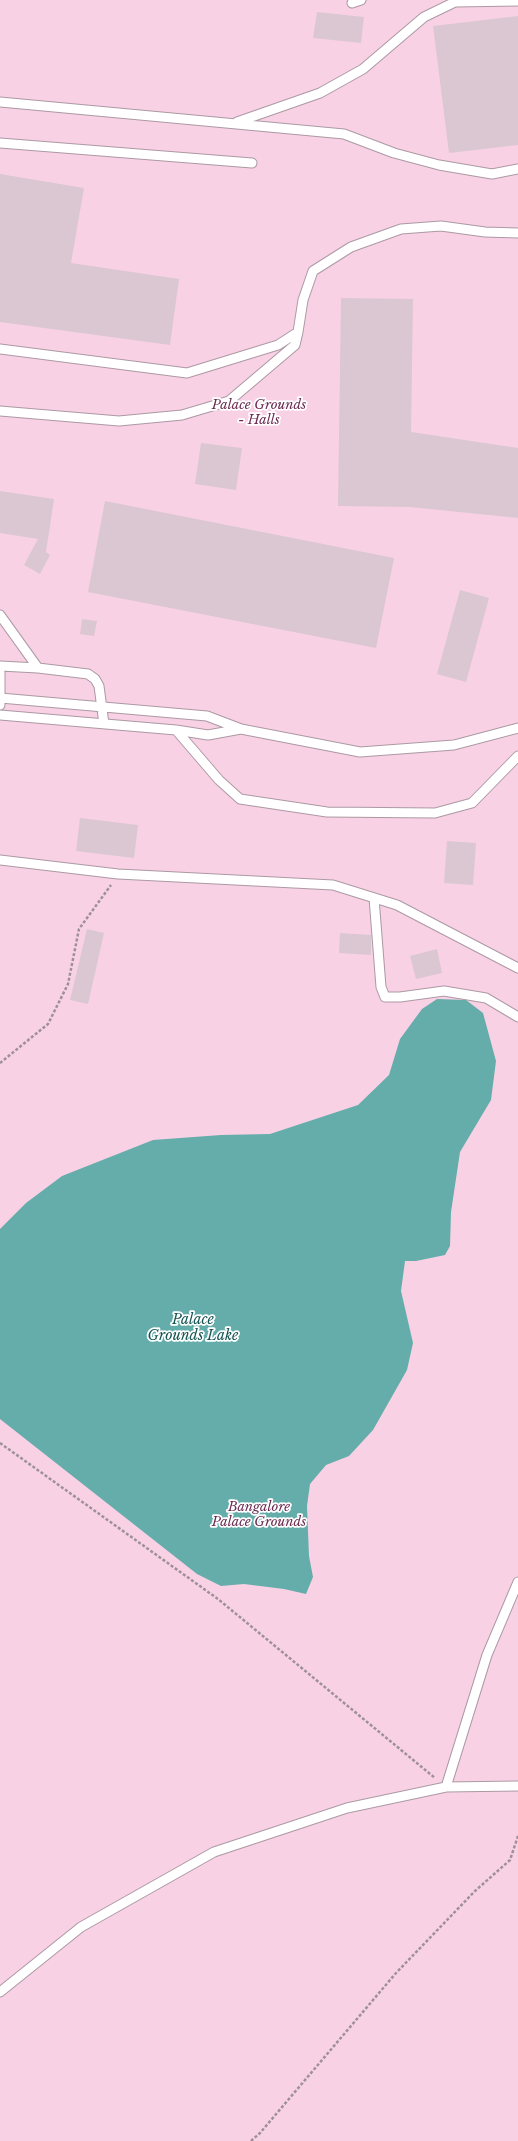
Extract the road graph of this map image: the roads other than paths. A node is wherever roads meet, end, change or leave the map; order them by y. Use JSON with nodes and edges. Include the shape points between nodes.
{"nodes":[{"id":1,"x":518,"y":0,"type":"edge"},
{"id":2,"x":0,"y":102,"type":"edge"},
{"id":3,"x":233,"y":123,"type":"junction"},
{"id":4,"x":0,"y":144,"type":"edge"},
{"id":5,"x":252,"y":163,"type":"dead end"},
{"id":6,"x":518,"y":169,"type":"edge"},
{"id":7,"x":518,"y":233,"type":"edge"},
{"id":8,"x":298,"y":332,"type":"junction"},
{"id":9,"x":0,"y":348,"type":"edge"},
{"id":10,"x":0,"y":411,"type":"edge"},
{"id":11,"x":0,"y":615,"type":"edge"},
{"id":12,"x":0,"y":666,"type":"edge"},
{"id":13,"x":38,"y":668,"type":"junction"},
{"id":14,"x":0,"y":672,"type":"edge"},
{"id":15,"x":0,"y":701,"type":"edge"},
{"id":16,"x":103,"y":707,"type":"junction"},
{"id":17,"x":0,"y":715,"type":"edge"},
{"id":18,"x":104,"y":724,"type":"junction"},
{"id":19,"x":518,"y":728,"type":"edge"},
{"id":20,"x":240,"y":729,"type":"junction"},
{"id":21,"x":176,"y":730,"type":"junction"},
{"id":22,"x":518,"y":756,"type":"edge"},
{"id":23,"x":0,"y":860,"type":"edge"},
{"id":24,"x":374,"y":898,"type":"junction"},
{"id":25,"x":518,"y":968,"type":"edge"},
{"id":26,"x":518,"y":1017,"type":"edge"},
{"id":27,"x":518,"y":1582,"type":"edge"},
{"id":28,"x":518,"y":1786,"type":"edge"},
{"id":29,"x":446,"y":1787,"type":"junction"},
{"id":30,"x":0,"y":1992,"type":"edge"}],
"edges":[{"from":1,"to":3,"type":"lane","via":[[455,2],[424,17],[362,69],[320,93]]},
{"from":2,"to":3,"type":"lane"},
{"from":3,"to":6,"type":"lane","via":[[344,134],[394,153],[439,165],[485,173]]},
{"from":4,"to":5,"type":"lane"},
{"from":7,"to":8,"type":"lane","via":[[441,226],[407,229],[351,247],[313,271],[303,300]]},
{"from":8,"to":9,"type":"lane","via":[[278,345],[187,373]]},
{"from":8,"to":10,"type":"lane","via":[[295,345],[230,401],[182,415],[119,421]]},
{"from":11,"to":13,"type":"lane"},
{"from":12,"to":13,"type":"lane"},
{"from":13,"to":16,"type":"lane","via":[[88,674],[99,686]]},
{"from":14,"to":15,"type":"lane"},
{"from":15,"to":16,"type":"lane"},
{"from":16,"to":18,"type":"lane"},
{"from":16,"to":20,"type":"lane","via":[[207,716]]},
{"from":17,"to":18,"type":"lane"},
{"from":18,"to":21,"type":"lane"},
{"from":19,"to":20,"type":"lane","via":[[454,745],[360,752]]},
{"from":20,"to":21,"type":"lane","via":[[208,735]]},
{"from":21,"to":22,"type":"lane","via":[[218,780],[240,799],[327,812],[435,813],[472,803]]},
{"from":23,"to":24,"type":"lane","via":[[118,874],[333,886]]},
{"from":24,"to":25,"type":"lane","via":[[397,905]]},
{"from":24,"to":26,"type":"lane","via":[[380,987],[385,997],[400,998],[444,991],[486,998]]},
{"from":27,"to":29,"type":"lane","via":[[487,1655]]},
{"from":28,"to":29,"type":"lane"},
{"from":29,"to":30,"type":"lane","via":[[347,1808],[214,1852],[81,1927]]}]}
